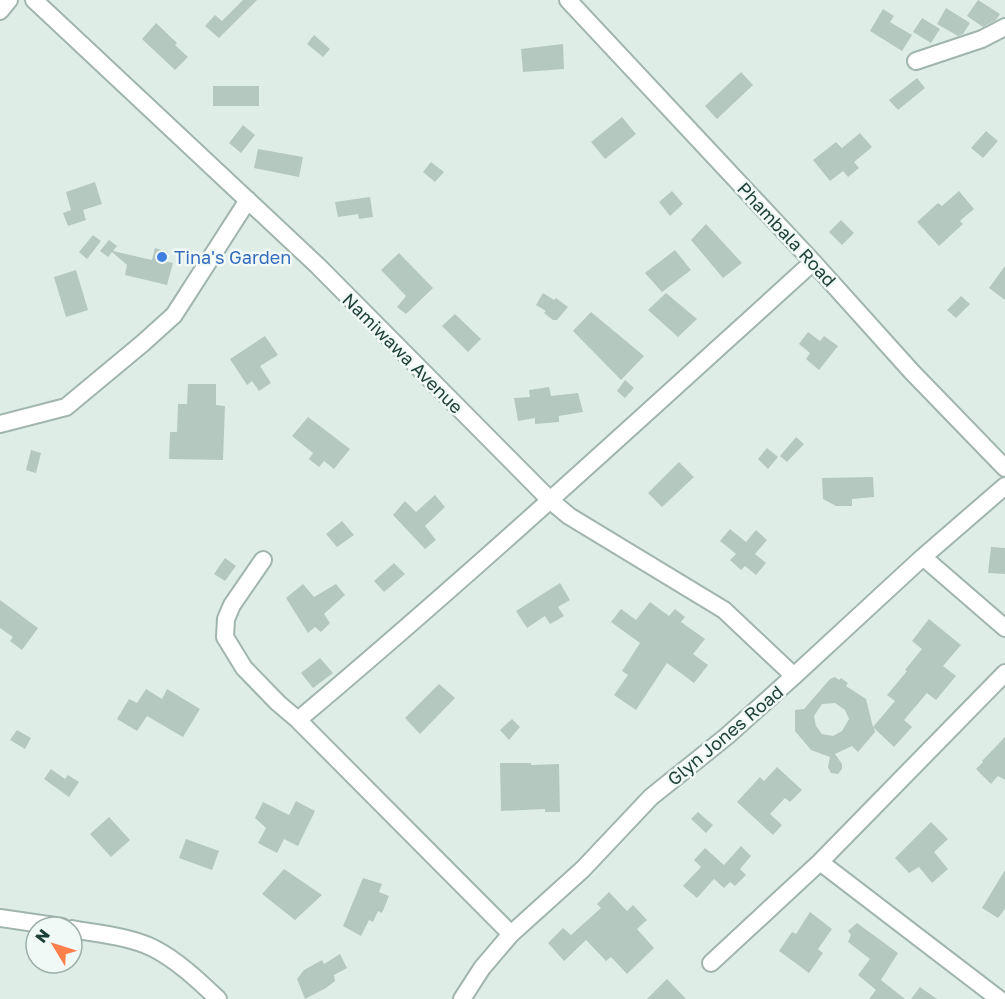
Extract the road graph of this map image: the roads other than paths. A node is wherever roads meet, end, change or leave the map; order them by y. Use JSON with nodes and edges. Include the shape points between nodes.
{"nodes":[{"id":1,"x":9,"y":0,"type":"edge"},
{"id":2,"x":34,"y":0,"type":"edge"},
{"id":3,"x":568,"y":0,"type":"edge"},
{"id":4,"x":0,"y":11,"type":"edge"},
{"id":5,"x":1005,"y":27,"type":"edge"},
{"id":6,"x":915,"y":61,"type":"dead end"},
{"id":7,"x":248,"y":200,"type":"junction"},
{"id":8,"x":813,"y":262,"type":"junction"},
{"id":9,"x":0,"y":424,"type":"edge"},
{"id":10,"x":1005,"y":468,"type":"edge"},
{"id":11,"x":1005,"y":486,"type":"edge"},
{"id":12,"x":550,"y":501,"type":"junction"},
{"id":13,"x":923,"y":557,"type":"junction"},
{"id":14,"x":263,"y":560,"type":"dead end"},
{"id":15,"x":1005,"y":628,"type":"edge"},
{"id":16,"x":1005,"y":673,"type":"edge"},
{"id":17,"x":794,"y":676,"type":"junction"},
{"id":18,"x":298,"y":720,"type":"junction"},
{"id":19,"x":820,"y":862,"type":"junction"},
{"id":20,"x":0,"y":918,"type":"edge"},
{"id":21,"x":24,"y":921,"type":"edge"},
{"id":22,"x":84,"y":931,"type":"edge"},
{"id":23,"x":511,"y":933,"type":"junction"},
{"id":24,"x":711,"y":963,"type":"dead end"},
{"id":25,"x":218,"y":999,"type":"edge"},
{"id":26,"x":462,"y":999,"type":"edge"},
{"id":27,"x":999,"y":999,"type":"edge"}],
"edges":[{"from":1,"to":4,"type":"street"},
{"from":2,"to":7,"type":"street","name":"Namiwawa Avenue"},
{"from":3,"to":8,"type":"street","name":"Phambala Road"},
{"from":5,"to":6,"type":"street","via":[[982,39]]},
{"from":7,"to":9,"type":"street","via":[[174,315],[66,407]]},
{"from":7,"to":12,"type":"street","name":"Namiwawa Avenue"},
{"from":8,"to":10,"type":"street","name":"Phambala Road"},
{"from":8,"to":12,"type":"street"},
{"from":11,"to":13,"type":"street","name":"Glyn Jones Road"},
{"from":12,"to":17,"type":"street","name":"Namiwawa Avenue","via":[[724,610]]},
{"from":12,"to":18,"type":"street"},
{"from":13,"to":15,"type":"street"},
{"from":13,"to":17,"type":"street","name":"Glyn Jones Road"},
{"from":14,"to":18,"type":"street","via":[[232,605],[225,637],[243,668]]},
{"from":16,"to":19,"type":"street"},
{"from":17,"to":23,"type":"street","name":"Glyn Jones Road","via":[[651,797],[583,869]]},
{"from":18,"to":23,"type":"street"},
{"from":19,"to":24,"type":"street"},
{"from":19,"to":27,"type":"street"},
{"from":20,"to":21,"type":"street"},
{"from":22,"to":25,"type":"street","via":[[153,948]]},
{"from":23,"to":26,"type":"street","name":"Glyn Jones Road"}]}
